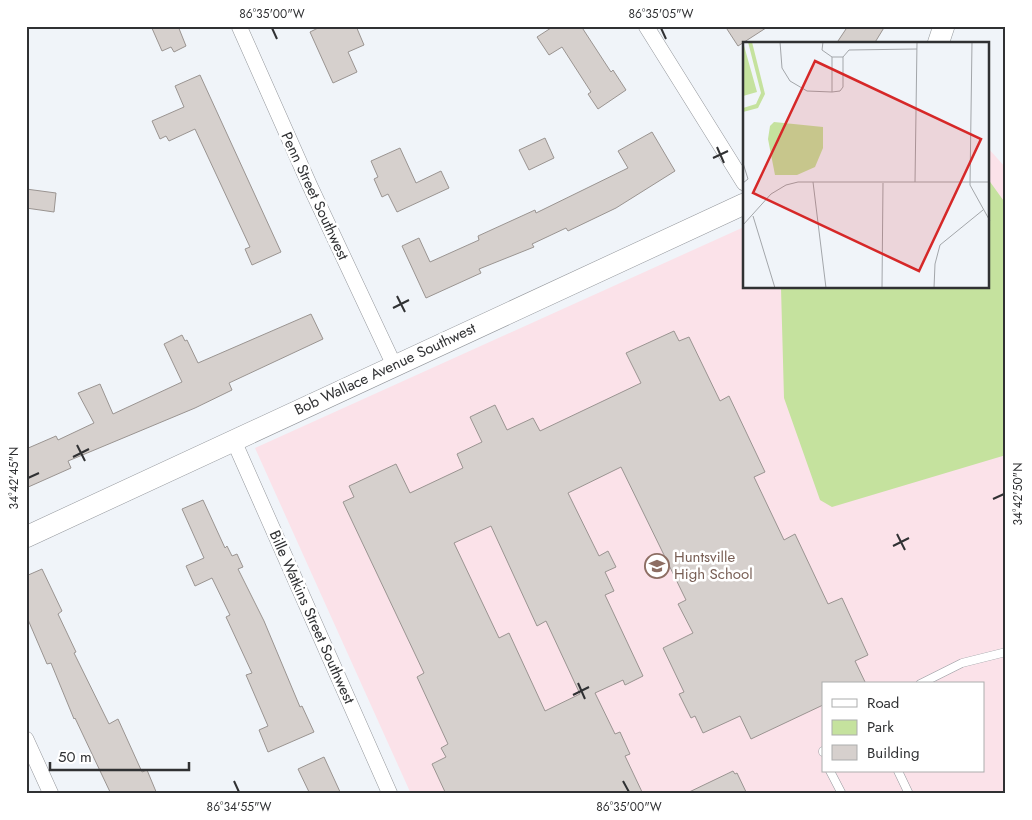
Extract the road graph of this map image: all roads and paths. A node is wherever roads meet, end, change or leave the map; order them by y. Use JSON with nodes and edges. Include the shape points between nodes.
{"nodes":[{"id":1,"x":239,"y":26,"type":"edge"},
{"id":2,"x":646,"y":26,"type":"edge"},
{"id":3,"x":944,"y":26,"type":"edge"},
{"id":4,"x":939,"y":42,"type":"edge"},
{"id":5,"x":743,"y":181,"type":"edge"},
{"id":6,"x":743,"y":204,"type":"edge"},
{"id":7,"x":394,"y":365,"type":"junction"},
{"id":8,"x":233,"y":440,"type":"junction"},
{"id":9,"x":26,"y":537,"type":"edge"},
{"id":10,"x":1006,"y":652,"type":"edge"},
{"id":11,"x":924,"y":682,"type":"edge"},
{"id":12,"x":26,"y":738,"type":"edge"},
{"id":13,"x":831,"y":772,"type":"edge"},
{"id":14,"x":898,"y":772,"type":"edge"},
{"id":15,"x":51,"y":794,"type":"edge"},
{"id":16,"x":390,"y":794,"type":"edge"},
{"id":17,"x":842,"y":794,"type":"edge"},
{"id":18,"x":909,"y":794,"type":"edge"}],
"edges":[{"from":1,"to":7,"type":"street","name":"Penn Street Southwest"},
{"from":2,"to":5,"type":"street"},
{"from":3,"to":4,"type":"main road"},
{"from":6,"to":7,"type":"main road","name":"Bob Wallace Avenue Southwest"},
{"from":7,"to":8,"type":"main road","name":"Bob Wallace Avenue Southwest"},
{"from":8,"to":9,"type":"main road","name":"Bob Wallace Avenue Southwest"},
{"from":8,"to":16,"type":"street","name":"Bille Watkins Street Southwest"},
{"from":10,"to":11,"type":"lane","via":[[962,663]]},
{"from":12,"to":15,"type":"street"},
{"from":13,"to":17,"type":"lane"},
{"from":14,"to":18,"type":"lane"}]}
